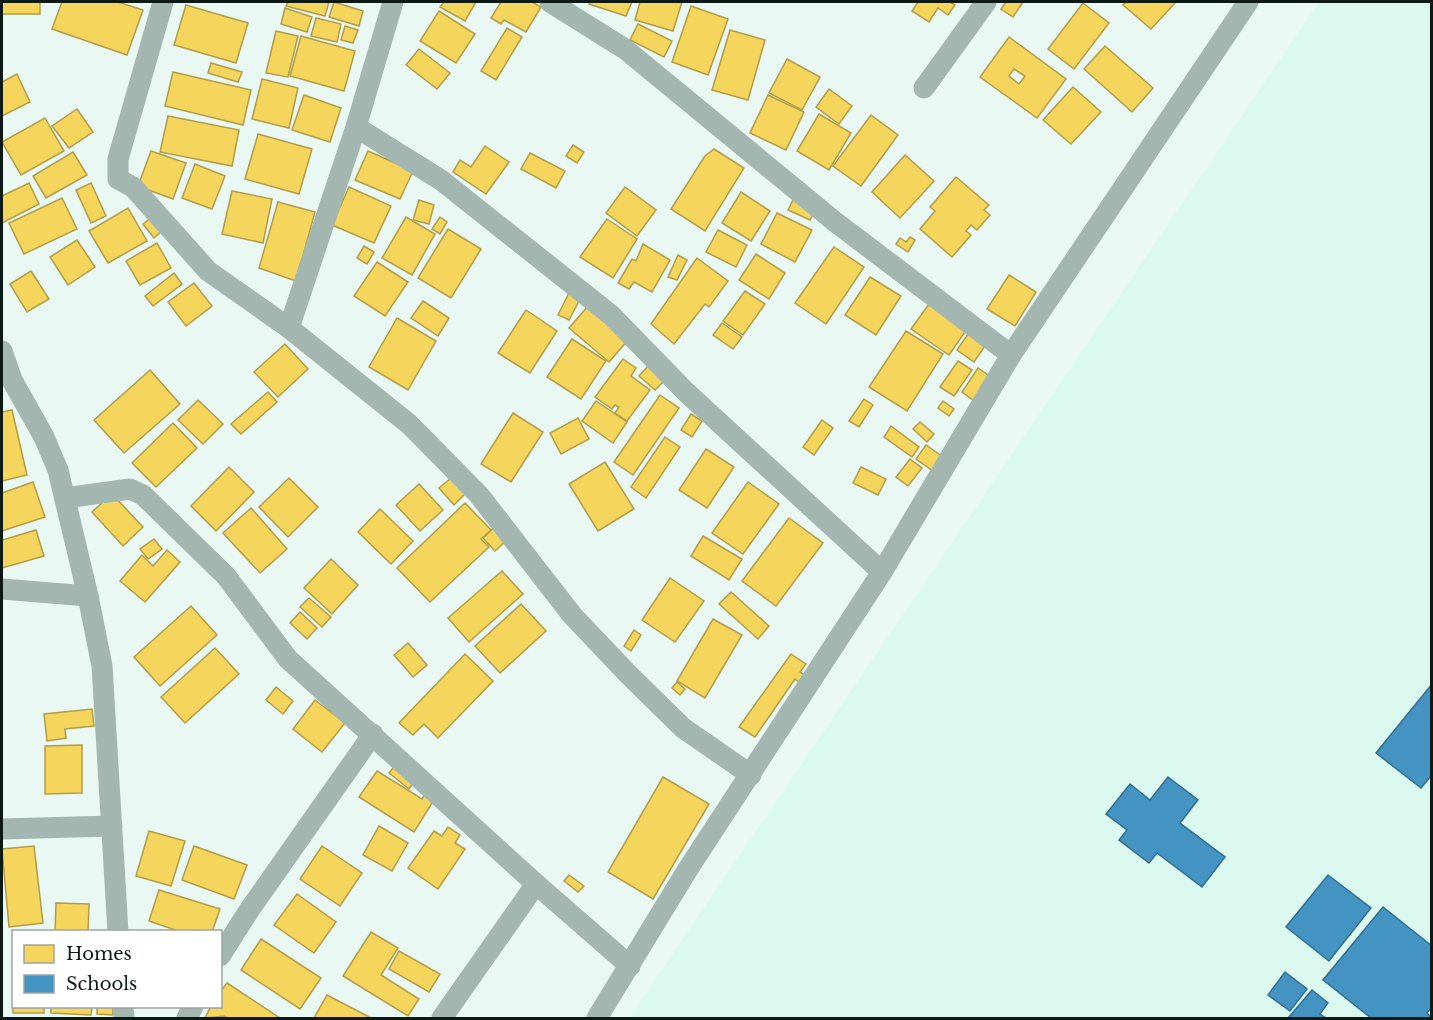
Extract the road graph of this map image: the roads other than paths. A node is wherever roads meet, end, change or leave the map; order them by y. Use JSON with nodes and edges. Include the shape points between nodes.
{"nodes":[{"id":1,"x":163,"y":2,"type":"edge"},
{"id":2,"x":393,"y":2,"type":"edge"},
{"id":3,"x":550,"y":2,"type":"edge"},
{"id":4,"x":986,"y":2,"type":"edge"},
{"id":5,"x":1248,"y":2,"type":"edge"},
{"id":6,"x":924,"y":88,"type":"dead end"},
{"id":7,"x":356,"y":127,"type":"junction"},
{"id":8,"x":289,"y":328,"type":"junction"},
{"id":9,"x":2,"y":351,"type":"edge"},
{"id":10,"x":1011,"y":355,"type":"junction"},
{"id":11,"x":7,"y":379,"type":"edge"},
{"id":12,"x":65,"y":498,"type":"junction"},
{"id":13,"x":882,"y":572,"type":"junction"},
{"id":14,"x":2,"y":589,"type":"edge"},
{"id":15,"x":88,"y":596,"type":"junction"},
{"id":16,"x":373,"y":734,"type":"junction"},
{"id":17,"x":751,"y":775,"type":"junction"},
{"id":18,"x":112,"y":826,"type":"junction"},
{"id":19,"x":2,"y":829,"type":"edge"},
{"id":20,"x":536,"y":884,"type":"junction"},
{"id":21,"x":118,"y":930,"type":"edge"},
{"id":22,"x":222,"y":953,"type":"edge"},
{"id":23,"x":630,"y":966,"type":"junction"},
{"id":24,"x":442,"y":1018,"type":"edge"},
{"id":25,"x":597,"y":1018,"type":"edge"}],
"edges":[{"from":1,"to":8,"type":"street","via":[[118,159],[118,179],[133,187],[208,271]]},
{"from":2,"to":7,"type":"street"},
{"from":3,"to":10,"type":"street","via":[[626,49],[834,221]]},
{"from":4,"to":6,"type":"street"},
{"from":5,"to":10,"type":"street"},
{"from":7,"to":8,"type":"street"},
{"from":7,"to":13,"type":"street","via":[[441,180],[611,315],[686,392]]},
{"from":8,"to":17,"type":"street","via":[[409,424],[479,495],[572,615],[627,673],[683,728]]},
{"from":9,"to":11,"type":"street"},
{"from":10,"to":13,"type":"street"},
{"from":11,"to":12,"type":"street","via":[[45,437]]},
{"from":12,"to":15,"type":"street"},
{"from":12,"to":16,"type":"street","via":[[130,489],[144,495],[226,576],[288,659]]},
{"from":13,"to":17,"type":"street"},
{"from":14,"to":15,"type":"street"},
{"from":15,"to":18,"type":"street","via":[[102,666]]},
{"from":16,"to":20,"type":"street"},
{"from":16,"to":22,"type":"street"},
{"from":17,"to":23,"type":"street"},
{"from":18,"to":19,"type":"street"},
{"from":18,"to":21,"type":"street"},
{"from":20,"to":23,"type":"street"},
{"from":20,"to":24,"type":"street"},
{"from":23,"to":25,"type":"street"}]}
